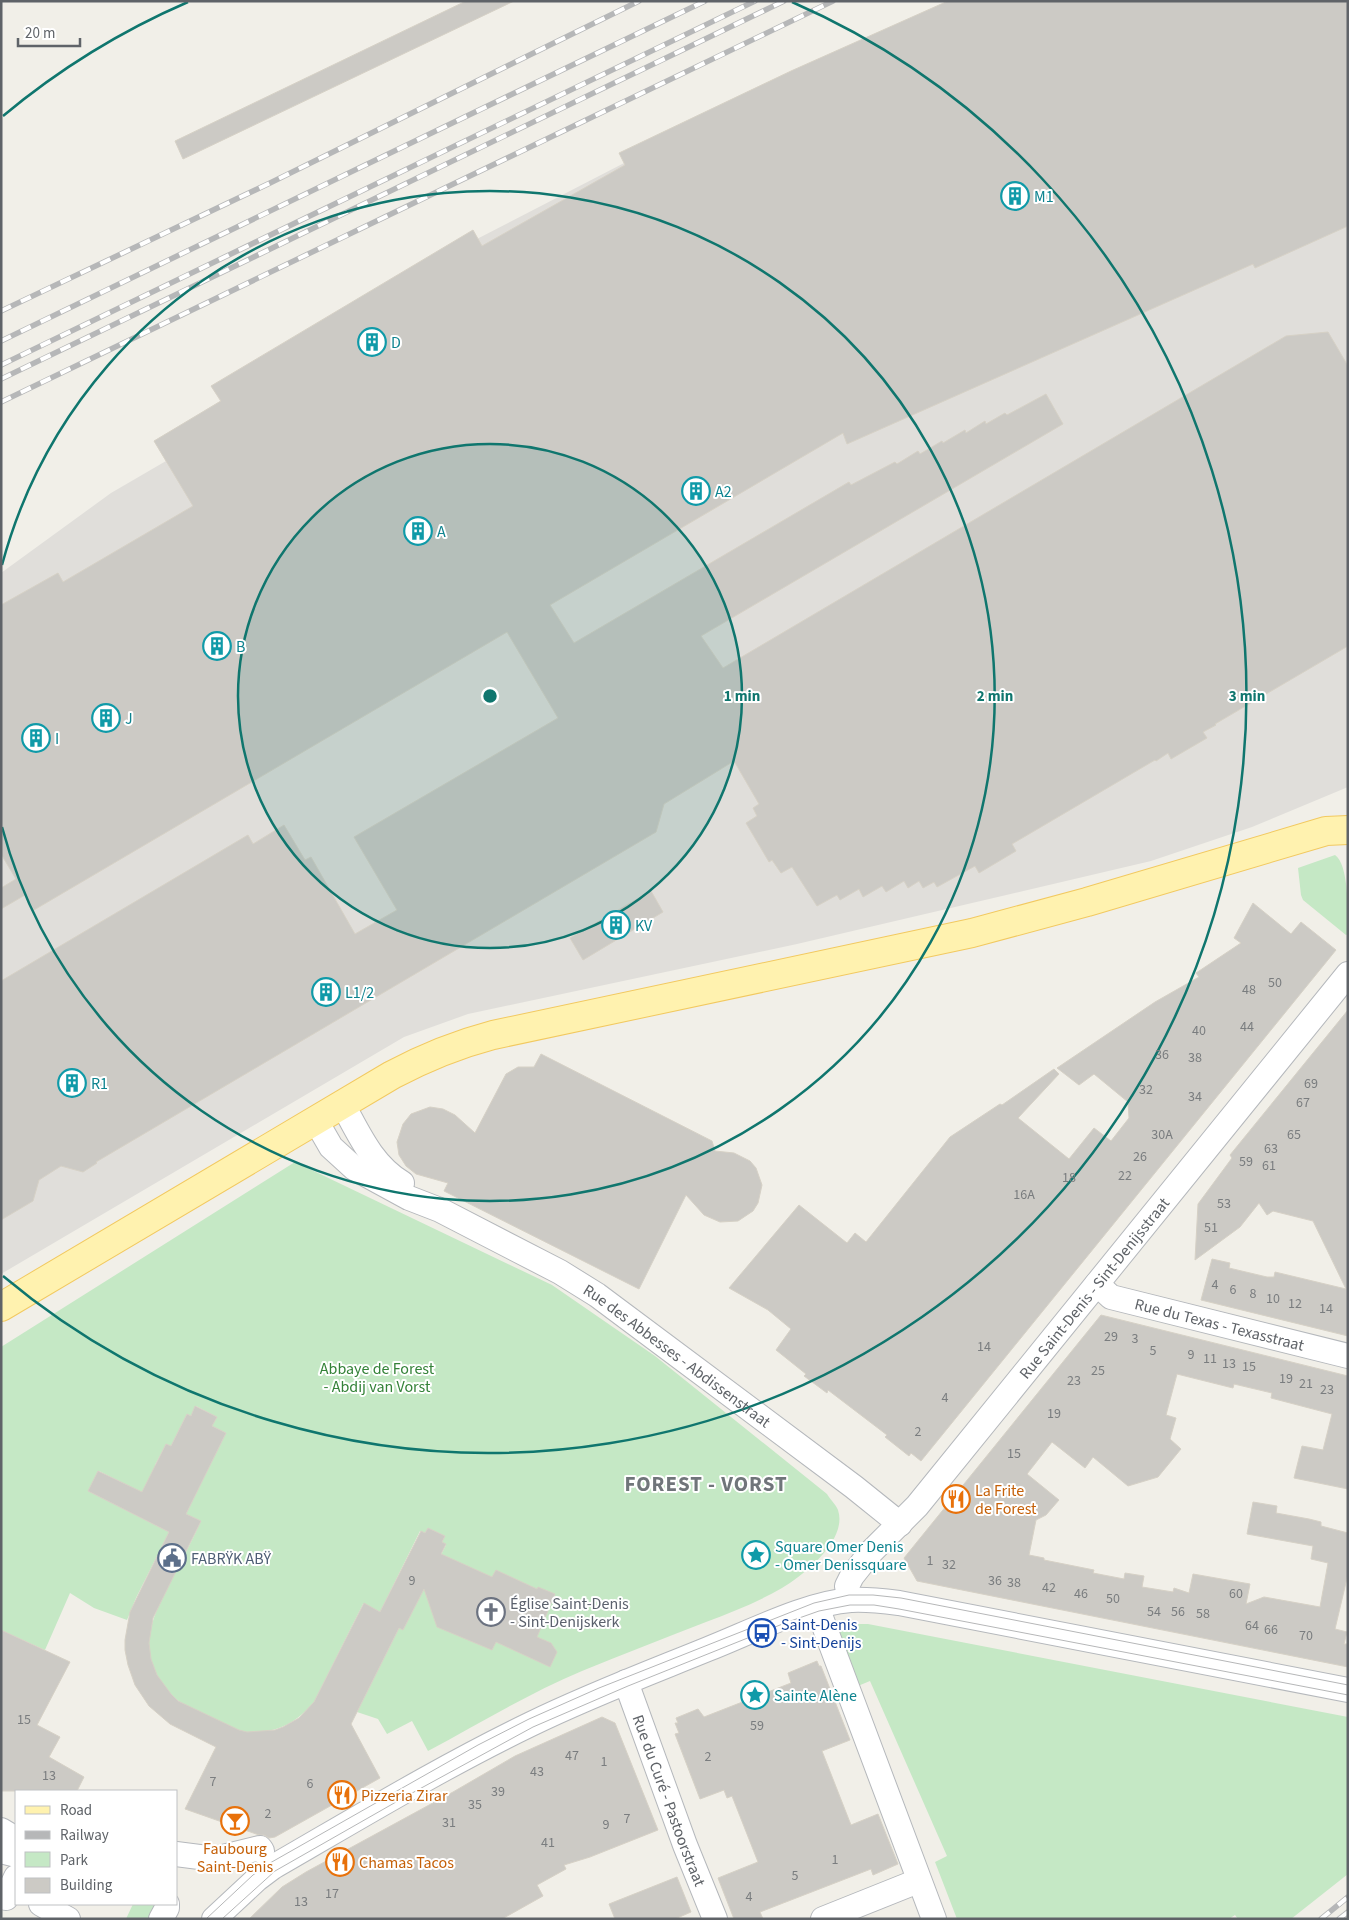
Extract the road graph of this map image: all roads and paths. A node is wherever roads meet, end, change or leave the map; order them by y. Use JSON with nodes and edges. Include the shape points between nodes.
{"nodes":[{"id":1,"x":1348,"y":830,"type":"edge"},
{"id":2,"x":1348,"y":974,"type":"edge"},
{"id":3,"x":343,"y":1105,"type":"junction"},
{"id":4,"x":316,"y":1121,"type":"junction"},
{"id":5,"x":440,"y":1210,"type":"junction"},
{"id":6,"x":1097,"y":1284,"type":"junction"},
{"id":7,"x":1,"y":1307,"type":"edge"},
{"id":8,"x":1348,"y":1356,"type":"edge"},
{"id":9,"x":900,"y":1524,"type":"junction"},
{"id":10,"x":850,"y":1600,"type":"junction"},
{"id":11,"x":817,"y":1607,"type":"junction"},
{"id":12,"x":626,"y":1682,"type":"junction"},
{"id":13,"x":1348,"y":1690,"type":"edge"},
{"id":14,"x":1,"y":1830,"type":"edge"},
{"id":15,"x":15,"y":1838,"type":"edge"},
{"id":16,"x":265,"y":1847,"type":"dead end"},
{"id":17,"x":1,"y":1851,"type":"edge"},
{"id":18,"x":178,"y":1854,"type":"edge"},
{"id":19,"x":15,"y":1855,"type":"edge"},
{"id":20,"x":15,"y":1880,"type":"edge"},
{"id":21,"x":918,"y":1881,"type":"junction"},
{"id":22,"x":1,"y":1895,"type":"edge"},
{"id":23,"x":15,"y":1902,"type":"edge"},
{"id":24,"x":1,"y":1904,"type":"edge"},
{"id":25,"x":43,"y":1905,"type":"edge"},
{"id":26,"x":167,"y":1905,"type":"edge"},
{"id":27,"x":68,"y":1919,"type":"edge"},
{"id":28,"x":161,"y":1919,"type":"edge"},
{"id":29,"x":214,"y":1919,"type":"edge"},
{"id":30,"x":716,"y":1919,"type":"edge"},
{"id":31,"x":823,"y":1919,"type":"edge"},
{"id":32,"x":934,"y":1919,"type":"edge"}],
"edges":[{"from":1,"to":3,"type":"main road","via":[[1326,831],[972,933],[469,1041],[429,1056]]},
{"from":2,"to":6,"type":"street","name":"Rue Saint-Denis - Sint-Denijsstraat"},
{"from":3,"to":4,"type":"main road"},
{"from":3,"to":5,"type":"street","name":"Rue des Abbesses - Abdissenstraat","via":[[369,1152],[388,1174]]},
{"from":4,"to":5,"type":"street","name":"Rue des Abbesses - Abdissenstraat","via":[[331,1147],[354,1168],[409,1198]]},
{"from":4,"to":7,"type":"main road"},
{"from":5,"to":9,"type":"street","name":"Rue des Abbesses - Abdissenstraat","via":[[597,1294]]},
{"from":6,"to":8,"type":"street","name":"Rue du Texas - Texasstraat","via":[[1111,1297]]},
{"from":6,"to":9,"type":"street","name":"Rue Saint-Denis - Sint-Denijsstraat"},
{"from":9,"to":10,"type":"street","name":"Rue Saint-Denis - Sint-Denijsstraat","via":[[871,1552],[849,1580]]},
{"from":10,"to":11,"type":"street"},
{"from":10,"to":13,"type":"street","via":[[899,1604]]},
{"from":11,"to":12,"type":"street"},
{"from":11,"to":21,"type":"street"},
{"from":12,"to":29,"type":"street","via":[[480,1749],[273,1867]]},
{"from":12,"to":30,"type":"street","name":"Rue du Curé - Pastoorstraat"},
{"from":14,"to":15,"type":"street"},
{"from":16,"to":18,"type":"street","via":[[215,1859]]},
{"from":17,"to":19,"type":"street"},
{"from":20,"to":22,"type":"street","via":[[6,1898]]},
{"from":21,"to":31,"type":"street"},
{"from":21,"to":32,"type":"street"},
{"from":23,"to":24,"type":"street"},
{"from":25,"to":27,"type":"street"},
{"from":26,"to":28,"type":"street"}]}
